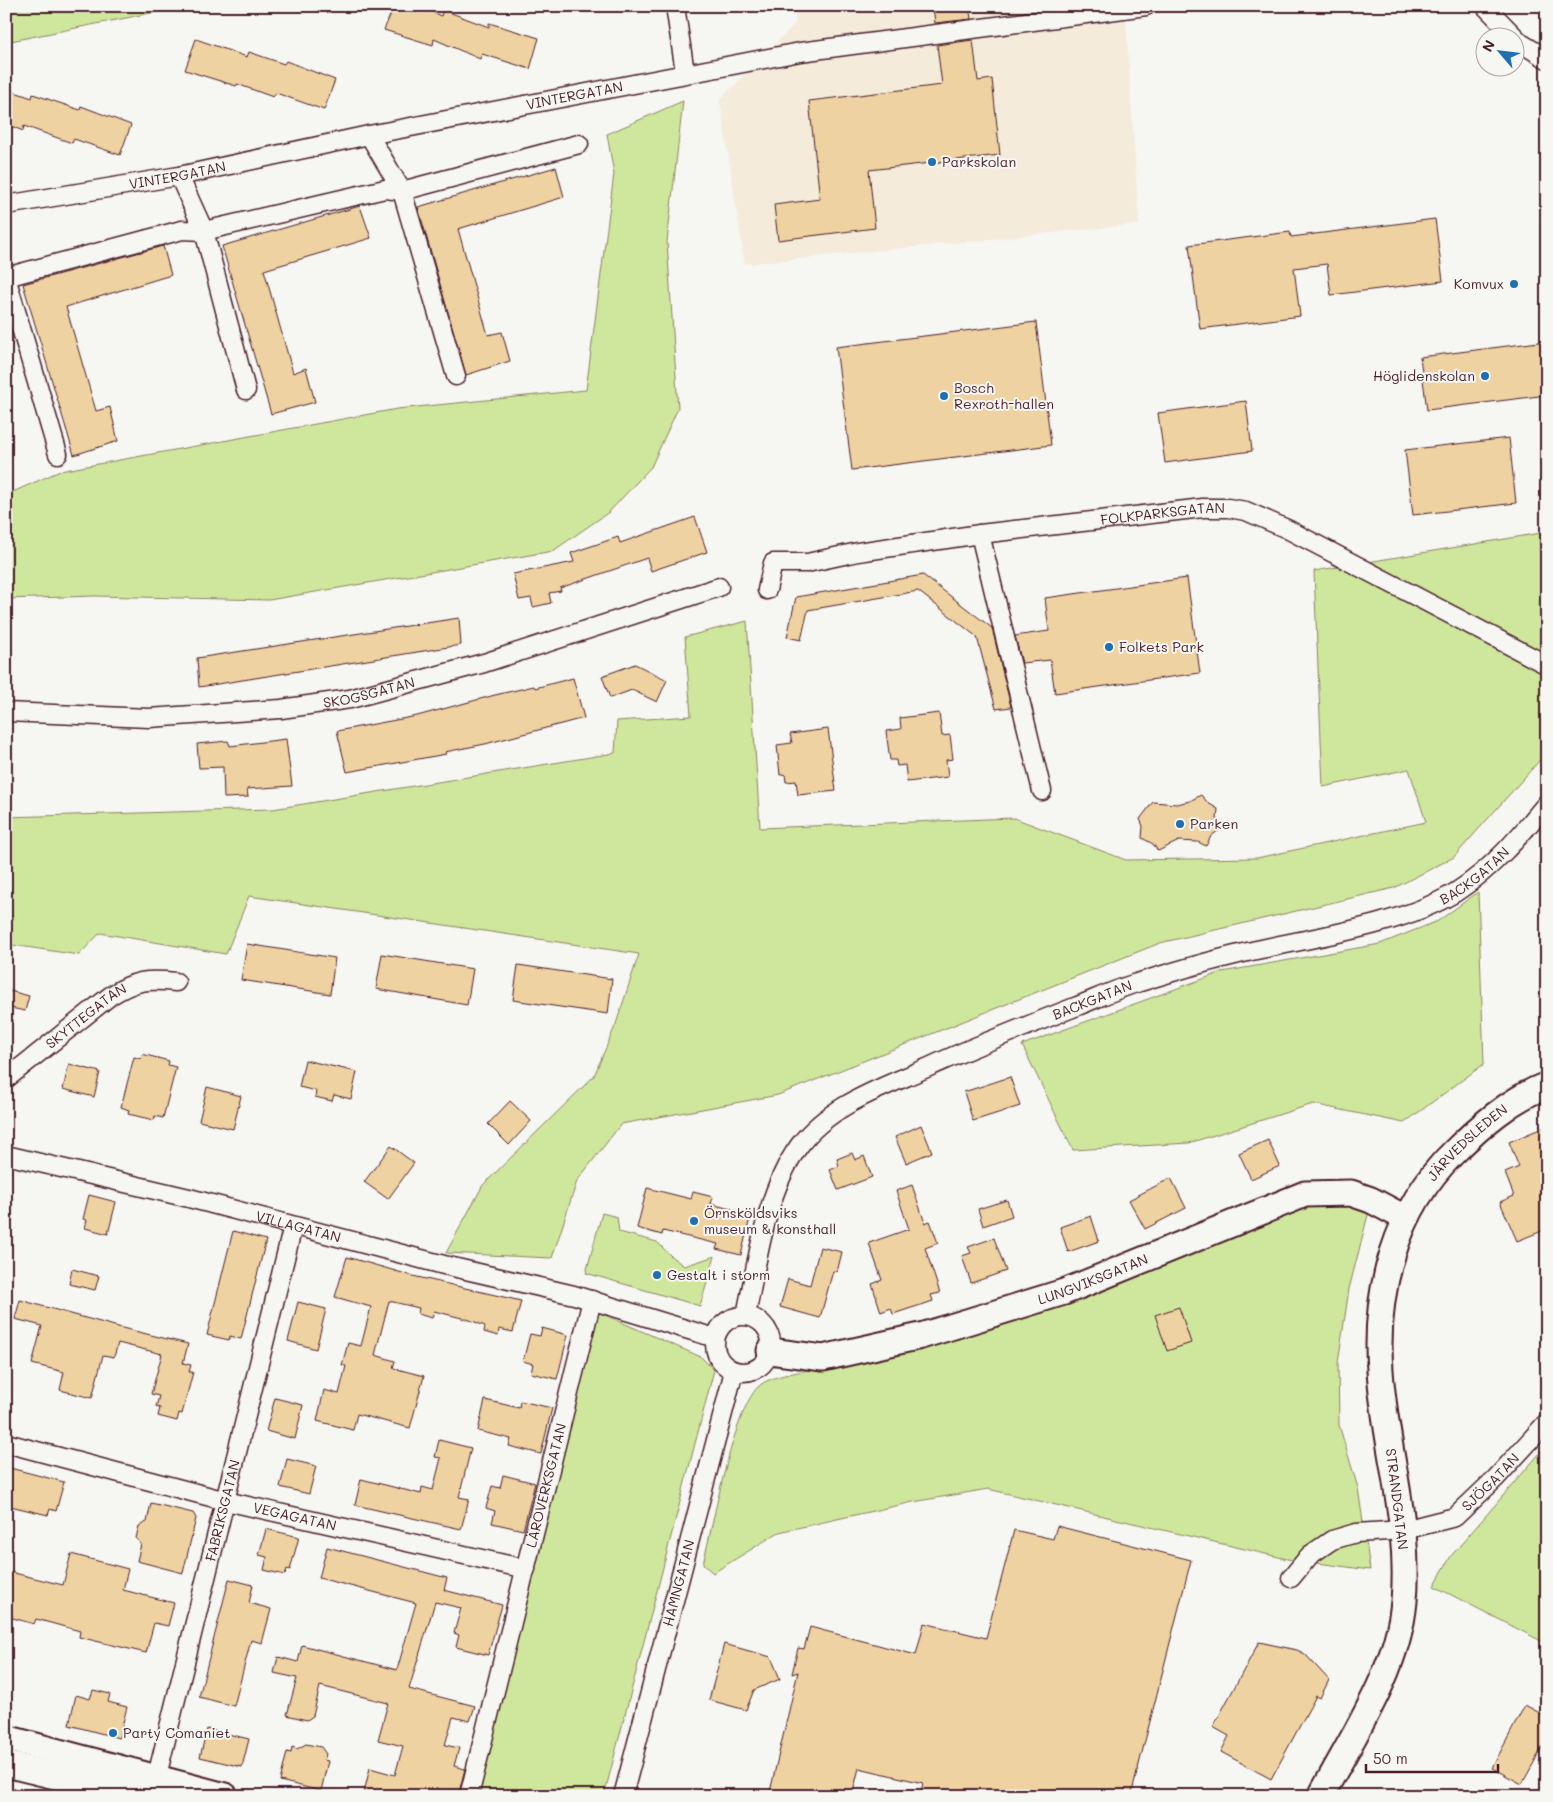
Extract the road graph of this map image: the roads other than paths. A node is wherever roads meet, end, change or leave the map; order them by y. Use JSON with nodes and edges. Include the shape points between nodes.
{"nodes":[{"id":1,"x":675,"y":6,"type":"edge"},
{"id":2,"x":1146,"y":6,"type":"edge"},
{"id":3,"x":1485,"y":6,"type":"edge"},
{"id":4,"x":1547,"y":59,"type":"edge"},
{"id":5,"x":684,"y":72,"type":"junction"},
{"id":6,"x":369,"y":135,"type":"junction"},
{"id":7,"x":579,"y":144,"type":"dead end"},
{"id":8,"x":179,"y":176,"type":"junction"},
{"id":9,"x":402,"y":191,"type":"junction"},
{"id":10,"x":6,"y":205,"type":"edge"},
{"id":11,"x":204,"y":231,"type":"junction"},
{"id":12,"x":6,"y":277,"type":"edge"},
{"id":13,"x":456,"y":376,"type":"dead end"},
{"id":14,"x":246,"y":390,"type":"dead end"},
{"id":15,"x":58,"y":454,"type":"dead end"},
{"id":16,"x":980,"y":534,"type":"junction"},
{"id":17,"x":719,"y":587,"type":"dead end"},
{"id":18,"x":767,"y":590,"type":"dead end"},
{"id":19,"x":1547,"y":665,"type":"edge"},
{"id":20,"x":6,"y":712,"type":"edge"},
{"id":21,"x":1042,"y":791,"type":"dead end"},
{"id":22,"x":1547,"y":803,"type":"edge"},
{"id":23,"x":176,"y":982,"type":"dead end"},
{"id":24,"x":6,"y":1079,"type":"edge"},
{"id":25,"x":1547,"y":1085,"type":"edge"},
{"id":26,"x":6,"y":1155,"type":"edge"},
{"id":27,"x":1405,"y":1218,"type":"junction"},
{"id":28,"x":293,"y":1226,"type":"junction"},
{"id":29,"x":592,"y":1300,"type":"junction"},
{"id":30,"x":746,"y":1315,"type":"junction"},
{"id":31,"x":715,"y":1338,"type":"junction"},
{"id":32,"x":770,"y":1351,"type":"junction"},
{"id":33,"x":734,"y":1371,"type":"junction"},
{"id":34,"x":1547,"y":1422,"type":"edge"},
{"id":35,"x":6,"y":1443,"type":"edge"},
{"id":36,"x":226,"y":1501,"type":"junction"},
{"id":37,"x":1404,"y":1530,"type":"junction"},
{"id":38,"x":526,"y":1570,"type":"junction"},
{"id":39,"x":1291,"y":1578,"type":"dead end"},
{"id":40,"x":6,"y":1738,"type":"edge"},
{"id":41,"x":6,"y":1764,"type":"edge"},
{"id":42,"x":154,"y":1787,"type":"edge"},
{"id":43,"x":136,"y":1796,"type":"edge"},
{"id":44,"x":225,"y":1796,"type":"edge"},
{"id":45,"x":469,"y":1796,"type":"edge"},
{"id":46,"x":623,"y":1796,"type":"edge"},
{"id":47,"x":1321,"y":1796,"type":"edge"}],
"edges":[{"from":1,"to":5,"type":"street"},
{"from":2,"to":5,"type":"street","name":"VINTERGATAN","via":[[800,52]]},
{"from":3,"to":4,"type":"street","via":[[1521,43]]},
{"from":5,"to":6,"type":"street","name":"VINTERGATAN"},
{"from":6,"to":8,"type":"street","name":"VINTERGATAN"},
{"from":6,"to":9,"type":"street"},
{"from":7,"to":9,"type":"street"},
{"from":8,"to":10,"type":"street","name":"VINTERGATAN"},
{"from":8,"to":11,"type":"street"},
{"from":9,"to":11,"type":"street","via":[[385,189]]},
{"from":9,"to":13,"type":"street"},
{"from":11,"to":12,"type":"street","via":[[182,230]]},
{"from":11,"to":14,"type":"street"},
{"from":12,"to":15,"type":"street"},
{"from":16,"to":18,"type":"street","name":"FOLKPARKSGATAN","via":[[858,552],[808,563],[773,563]]},
{"from":16,"to":19,"type":"street","name":"FOLKPARKSGATAN","via":[[1177,510],[1228,508],[1246,511],[1286,528]]},
{"from":16,"to":21,"type":"street"},
{"from":17,"to":20,"type":"street","name":"SKOGSGATAN","via":[[484,663],[350,699],[281,709],[149,718]]},
{"from":22,"to":30,"type":"street","name":"BACKGATAN","via":[[1485,870],[1440,901],[1373,925],[1243,953],[1135,983],[989,1040],[866,1095],[836,1112],[819,1123],[799,1146],[783,1174],[770,1210]]},
{"from":23,"to":24,"type":"street","name":"SKYTTEGATAN","via":[[140,980],[127,985]]},
{"from":25,"to":27,"type":"main road","name":"JÄRVEDSLEDEN","via":[[1525,1093],[1474,1132],[1433,1173]]},
{"from":26,"to":28,"type":"street","name":"VILLAGATAN"},
{"from":27,"to":32,"type":"main road","name":"LUNGVIKSGATAN","via":[[1351,1193],[1305,1194],[1064,1292],[930,1333],[823,1358]]},
{"from":27,"to":37,"type":"main road","name":"STRANDGATAN","via":[[1390,1262],[1379,1334],[1380,1370]]},
{"from":28,"to":29,"type":"street","name":"VILLAGATAN"},
{"from":28,"to":36,"type":"street","name":"FABRIKSGATAN"},
{"from":29,"to":31,"type":"street"},
{"from":29,"to":38,"type":"street","name":"LÄROVERKSGATAN"},
{"from":30,"to":31,"type":"street","via":[[723,1323]]},
{"from":30,"to":32,"type":"street","via":[[756,1318],[769,1332]]},
{"from":31,"to":33,"type":"street","via":[[714,1346],[720,1362]]},
{"from":32,"to":33,"type":"street","via":[[766,1360],[752,1370]]},
{"from":33,"to":46,"type":"street","name":"HAMNGATAN"},
{"from":34,"to":37,"type":"street","name":"SJÖGATAN","via":[[1455,1517]]},
{"from":35,"to":36,"type":"street","name":"VEGAGATAN"},
{"from":36,"to":38,"type":"street","name":"VEGAGATAN"},
{"from":36,"to":42,"type":"street","name":"FABRIKSGATAN"},
{"from":37,"to":39,"type":"street","name":"SJÖGATAN","via":[[1356,1534],[1332,1540],[1310,1555]]},
{"from":37,"to":47,"type":"main road","name":"STRANDGATAN","via":[[1404,1603],[1397,1639],[1376,1692]]},
{"from":38,"to":45,"type":"street","name":"LÄROVERKSGATAN"},
{"from":40,"to":42,"type":"main road"},
{"from":41,"to":43,"type":"main road"},
{"from":42,"to":44,"type":"main road"}]}
